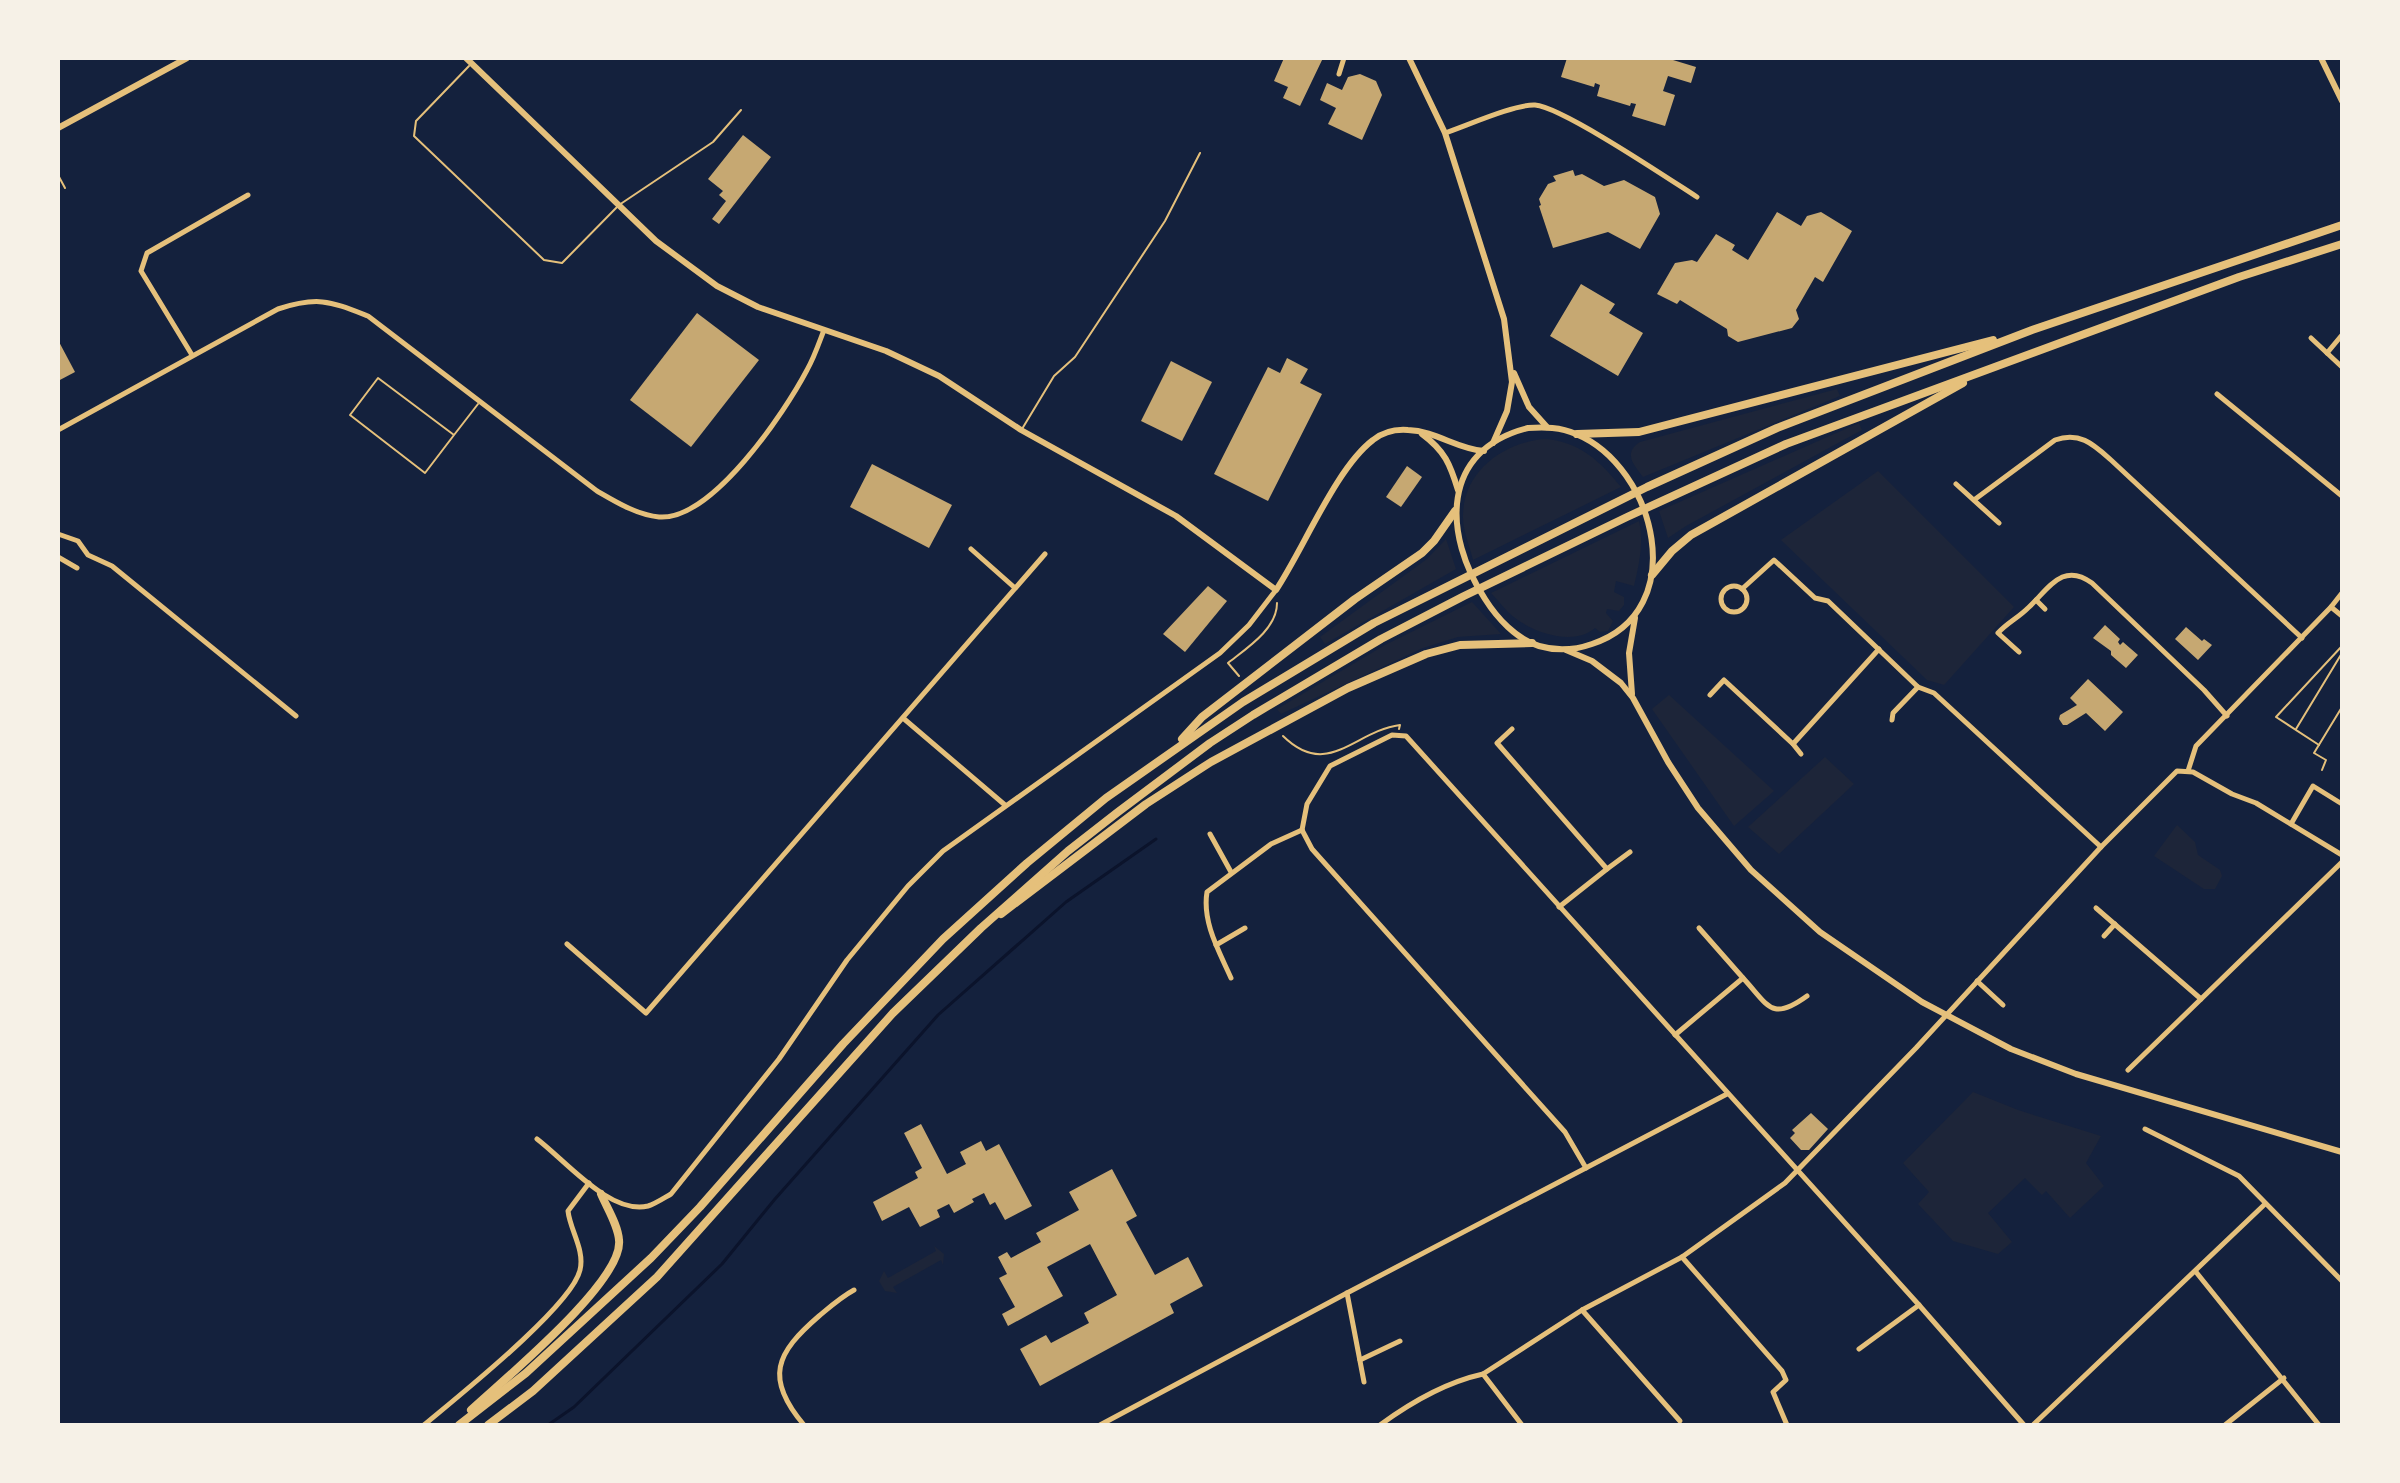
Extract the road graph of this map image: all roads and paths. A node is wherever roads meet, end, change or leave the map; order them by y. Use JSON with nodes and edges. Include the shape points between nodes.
{"nodes":[{"id":1,"x":187,"y":58,"type":"edge"},
{"id":2,"x":1344,"y":58,"type":"edge"},
{"id":3,"x":1409,"y":58,"type":"edge"},
{"id":4,"x":2322,"y":58,"type":"edge"},
{"id":5,"x":468,"y":61,"type":"edge"},
{"id":6,"x":1339,"y":74,"type":"dead end"},
{"id":7,"x":2342,"y":101,"type":"edge"},
{"id":8,"x":741,"y":110,"type":"dead end"},
{"id":9,"x":58,"y":128,"type":"edge"},
{"id":10,"x":1445,"y":133,"type":"junction"},
{"id":11,"x":1200,"y":153,"type":"dead end"},
{"id":12,"x":58,"y":175,"type":"edge"},
{"id":13,"x":65,"y":188,"type":"dead end"},
{"id":14,"x":248,"y":195,"type":"dead end"},
{"id":15,"x":1697,"y":197,"type":"dead end"},
{"id":16,"x":619,"y":205,"type":"junction"},
{"id":17,"x":2342,"y":225,"type":"edge"},
{"id":18,"x":2342,"y":244,"type":"edge"},
{"id":19,"x":824,"y":330,"type":"junction"},
{"id":20,"x":2032,"y":330,"type":"junction"},
{"id":21,"x":2342,"y":335,"type":"edge"},
{"id":22,"x":2311,"y":338,"type":"dead end"},
{"id":23,"x":2327,"y":353,"type":"junction"},
{"id":24,"x":192,"y":355,"type":"junction"},
{"id":25,"x":1512,"y":365,"type":"junction"},
{"id":26,"x":2342,"y":367,"type":"edge"},
{"id":27,"x":1989,"y":369,"type":"junction"},
{"id":28,"x":2217,"y":394,"type":"dead end"},
{"id":29,"x":481,"y":400,"type":"junction"},
{"id":30,"x":1547,"y":428,"type":"junction"},
{"id":31,"x":58,"y":430,"type":"edge"},
{"id":32,"x":1021,"y":430,"type":"junction"},
{"id":33,"x":1419,"y":432,"type":"junction"},
{"id":34,"x":1577,"y":434,"type":"junction"},
{"id":35,"x":454,"y":435,"type":"junction"},
{"id":36,"x":1493,"y":443,"type":"junction"},
{"id":37,"x":1484,"y":451,"type":"junction"},
{"id":38,"x":1956,"y":484,"type":"dead end"},
{"id":39,"x":1458,"y":491,"type":"junction"},
{"id":40,"x":2342,"y":496,"type":"edge"},
{"id":41,"x":1974,"y":500,"type":"junction"},
{"id":42,"x":1455,"y":511,"type":"junction"},
{"id":43,"x":1999,"y":523,"type":"dead end"},
{"id":44,"x":58,"y":534,"type":"edge"},
{"id":45,"x":971,"y":549,"type":"dead end"},
{"id":46,"x":1045,"y":554,"type":"dead end"},
{"id":47,"x":58,"y":557,"type":"edge"},
{"id":48,"x":77,"y":568,"type":"dead end"},
{"id":49,"x":1652,"y":575,"type":"junction"},
{"id":50,"x":1015,"y":588,"type":"junction"},
{"id":51,"x":1742,"y":589,"type":"junction"},
{"id":52,"x":1276,"y":590,"type":"junction"},
{"id":53,"x":2342,"y":593,"type":"edge"},
{"id":54,"x":2036,"y":600,"type":"junction"},
{"id":55,"x":2331,"y":607,"type":"junction"},
{"id":56,"x":2045,"y":609,"type":"dead end"},
{"id":57,"x":1636,"y":615,"type":"junction"},
{"id":58,"x":2342,"y":616,"type":"edge"},
{"id":59,"x":2302,"y":638,"type":"junction"},
{"id":60,"x":1532,"y":643,"type":"junction"},
{"id":61,"x":2342,"y":646,"type":"edge"},
{"id":62,"x":1879,"y":649,"type":"junction"},
{"id":63,"x":1566,"y":650,"type":"junction"},
{"id":64,"x":2019,"y":652,"type":"dead end"},
{"id":65,"x":2342,"y":653,"type":"edge"},
{"id":66,"x":1249,"y":683,"type":"junction"},
{"id":67,"x":1918,"y":687,"type":"junction"},
{"id":68,"x":1710,"y":695,"type":"dead end"},
{"id":69,"x":1633,"y":698,"type":"junction"},
{"id":70,"x":2342,"y":707,"type":"edge"},
{"id":71,"x":296,"y":716,"type":"dead end"},
{"id":72,"x":2227,"y":716,"type":"junction"},
{"id":73,"x":903,"y":718,"type":"junction"},
{"id":74,"x":1892,"y":720,"type":"dead end"},
{"id":75,"x":1400,"y":725,"type":"dead end"},
{"id":76,"x":1512,"y":729,"type":"dead end"},
{"id":77,"x":2295,"y":730,"type":"junction"},
{"id":78,"x":1281,"y":733,"type":"dead end"},
{"id":79,"x":1793,"y":744,"type":"junction"},
{"id":80,"x":2319,"y":745,"type":"junction"},
{"id":81,"x":1173,"y":749,"type":"junction"},
{"id":82,"x":1801,"y":754,"type":"dead end"},
{"id":83,"x":2322,"y":770,"type":"dead end"},
{"id":84,"x":2188,"y":771,"type":"junction"},
{"id":85,"x":2342,"y":804,"type":"edge"},
{"id":86,"x":1005,"y":805,"type":"junction"},
{"id":87,"x":2291,"y":824,"type":"junction"},
{"id":88,"x":1302,"y":830,"type":"junction"},
{"id":89,"x":1210,"y":834,"type":"dead end"},
{"id":90,"x":2101,"y":847,"type":"junction"},
{"id":91,"x":1630,"y":852,"type":"dead end"},
{"id":92,"x":2342,"y":855,"type":"edge"},
{"id":93,"x":2342,"y":862,"type":"edge"},
{"id":94,"x":1607,"y":869,"type":"junction"},
{"id":95,"x":1231,"y":872,"type":"junction"},
{"id":96,"x":1559,"y":907,"type":"junction"},
{"id":97,"x":2096,"y":908,"type":"dead end"},
{"id":98,"x":2115,"y":924,"type":"junction"},
{"id":99,"x":981,"y":928,"type":"junction"},
{"id":100,"x":1245,"y":928,"type":"dead end"},
{"id":101,"x":1699,"y":928,"type":"dead end"},
{"id":102,"x":2104,"y":936,"type":"dead end"},
{"id":103,"x":567,"y":944,"type":"dead end"},
{"id":104,"x":1216,"y":945,"type":"junction"},
{"id":105,"x":1231,"y":978,"type":"dead end"},
{"id":106,"x":1743,"y":978,"type":"junction"},
{"id":107,"x":1977,"y":981,"type":"junction"},
{"id":108,"x":1807,"y":996,"type":"dead end"},
{"id":109,"x":2201,"y":999,"type":"junction"},
{"id":110,"x":2003,"y":1005,"type":"dead end"},
{"id":111,"x":1675,"y":1035,"type":"junction"},
{"id":112,"x":2128,"y":1070,"type":"dead end"},
{"id":113,"x":1727,"y":1094,"type":"junction"},
{"id":114,"x":2145,"y":1129,"type":"dead end"},
{"id":115,"x":537,"y":1139,"type":"dead end"},
{"id":116,"x":2342,"y":1152,"type":"edge"},
{"id":117,"x":1586,"y":1168,"type":"junction"},
{"id":118,"x":1798,"y":1172,"type":"junction"},
{"id":119,"x":589,"y":1183,"type":"junction"},
{"id":120,"x":601,"y":1194,"type":"junction"},
{"id":121,"x":2265,"y":1204,"type":"junction"},
{"id":122,"x":1682,"y":1257,"type":"junction"},
{"id":123,"x":2196,"y":1272,"type":"junction"},
{"id":124,"x":2342,"y":1281,"type":"edge"},
{"id":125,"x":854,"y":1290,"type":"dead end"},
{"id":126,"x":1347,"y":1293,"type":"junction"},
{"id":127,"x":1919,"y":1305,"type":"junction"},
{"id":128,"x":1582,"y":1310,"type":"junction"},
{"id":129,"x":1400,"y":1341,"type":"dead end"},
{"id":130,"x":1859,"y":1349,"type":"dead end"},
{"id":131,"x":1360,"y":1360,"type":"junction"},
{"id":132,"x":1483,"y":1374,"type":"junction"},
{"id":133,"x":2284,"y":1378,"type":"junction"},
{"id":134,"x":1364,"y":1382,"type":"dead end"},
{"id":135,"x":1111,"y":1418,"type":"junction"},
{"id":136,"x":1680,"y":1421,"type":"dead end"},
{"id":137,"x":424,"y":1425,"type":"edge"},
{"id":138,"x":457,"y":1425,"type":"edge"},
{"id":139,"x":488,"y":1425,"type":"edge"},
{"id":140,"x":804,"y":1425,"type":"edge"},
{"id":141,"x":1100,"y":1425,"type":"edge"},
{"id":142,"x":1116,"y":1425,"type":"edge"},
{"id":143,"x":1380,"y":1425,"type":"edge"},
{"id":144,"x":1522,"y":1425,"type":"edge"},
{"id":145,"x":1787,"y":1425,"type":"edge"},
{"id":146,"x":2024,"y":1425,"type":"edge"},
{"id":147,"x":2033,"y":1425,"type":"edge"},
{"id":148,"x":2225,"y":1425,"type":"edge"},
{"id":149,"x":2319,"y":1425,"type":"edge"}],
"edges":[{"from":1,"to":9,"type":"street"},
{"from":2,"to":6,"type":"street"},
{"from":3,"to":10,"type":"street"},
{"from":4,"to":7,"type":"street"},
{"from":5,"to":16,"type":"street"},
{"from":5,"to":16,"type":"lane","via":[[416,121],[414,136],[446,167],[544,260],[562,263]]},
{"from":8,"to":16,"type":"lane","via":[[713,142]]},
{"from":10,"to":15,"type":"street","via":[[1535,105],[1576,123]]},
{"from":10,"to":25,"type":"street","via":[[1504,319]]},
{"from":11,"to":32,"type":"lane","via":[[1165,221]]},
{"from":12,"to":13,"type":"lane"},
{"from":14,"to":24,"type":"street","via":[[147,253],[142,262],[141,271]]},
{"from":16,"to":19,"type":"street","via":[[656,241],[717,286]]},
{"from":17,"to":20,"type":"highway"},
{"from":18,"to":27,"type":"highway"},
{"from":19,"to":29,"type":"street","via":[[795,391],[741,465],[701,503],[681,513],[642,513],[597,491]]},
{"from":19,"to":32,"type":"street","via":[[913,363]]},
{"from":20,"to":34,"type":"highway","via":[[1651,430]]},
{"from":20,"to":81,"type":"highway","via":[[1777,428],[1647,487],[1374,623]]},
{"from":21,"to":23,"type":"street"},
{"from":22,"to":23,"type":"street"},
{"from":23,"to":26,"type":"street"},
{"from":24,"to":29,"type":"street","via":[[307,299],[368,316]]},
{"from":24,"to":31,"type":"street"},
{"from":25,"to":30,"type":"street","via":[[1524,399]]},
{"from":25,"to":36,"type":"street","via":[[1510,402]]},
{"from":27,"to":49,"type":"highway","via":[[1691,535]]},
{"from":27,"to":99,"type":"highway","via":[[1786,444],[1381,639],[1210,743],[1106,821]]},
{"from":28,"to":40,"type":"street"},
{"from":29,"to":35,"type":"lane"},
{"from":30,"to":34,"type":"street"},
{"from":30,"to":36,"type":"street","via":[[1514,432]]},
{"from":32,"to":52,"type":"street","via":[[1176,516]]},
{"from":33,"to":37,"type":"street"},
{"from":33,"to":39,"type":"street","via":[[1439,447]]},
{"from":33,"to":52,"type":"street","via":[[1390,431],[1365,447]]},
{"from":34,"to":49,"type":"street","via":[[1610,457],[1641,502],[1651,536]]},
{"from":35,"to":35,"type":"lane","via":[[378,378],[350,415],[425,473]]},
{"from":36,"to":37,"type":"street"},
{"from":37,"to":39,"type":"street"},
{"from":38,"to":41,"type":"street"},
{"from":39,"to":42,"type":"street"},
{"from":41,"to":43,"type":"street"},
{"from":41,"to":59,"type":"street","via":[[2055,440],[2081,437]]},
{"from":42,"to":60,"type":"street","via":[[1476,586],[1506,625]]},
{"from":42,"to":66,"type":"highway","via":[[1422,553]]},
{"from":44,"to":71,"type":"street","via":[[78,541],[88,555],[112,566]]},
{"from":45,"to":50,"type":"street"},
{"from":46,"to":50,"type":"street"},
{"from":47,"to":48,"type":"street"},
{"from":49,"to":57,"type":"street"},
{"from":50,"to":73,"type":"street"},
{"from":51,"to":51,"type":"street","via":[[1744,608],[1732,613],[1724,609],[1723,592],[1734,586]]},
{"from":51,"to":62,"type":"street","via":[[1774,560]]},
{"from":52,"to":66,"type":"path","via":[[1275,619],[1228,663]]},
{"from":52,"to":86,"type":"street","via":[[1220,653]]},
{"from":53,"to":55,"type":"street"},
{"from":54,"to":56,"type":"street"},
{"from":54,"to":64,"type":"street","via":[[1998,633]]},
{"from":54,"to":72,"type":"street","via":[[2059,579],[2086,578]]},
{"from":55,"to":58,"type":"street"},
{"from":55,"to":59,"type":"street"},
{"from":57,"to":63,"type":"street","via":[[1611,635]]},
{"from":57,"to":69,"type":"street","via":[[1629,653]]},
{"from":59,"to":72,"type":"street"},
{"from":60,"to":63,"type":"street"},
{"from":60,"to":99,"type":"highway","via":[[1475,643],[1426,654],[1348,688],[1211,762],[1146,804]]},
{"from":61,"to":77,"type":"path","via":[[2276,717]]},
{"from":62,"to":67,"type":"street"},
{"from":62,"to":79,"type":"street"},
{"from":63,"to":69,"type":"street","via":[[1607,671]]},
{"from":65,"to":77,"type":"path"},
{"from":66,"to":81,"type":"highway","via":[[1202,717]]},
{"from":67,"to":74,"type":"street"},
{"from":67,"to":90,"type":"street","via":[[1934,693]]},
{"from":68,"to":79,"type":"street","via":[[1724,680]]},
{"from":69,"to":116,"type":"street","via":[[1698,808],[1751,870],[1820,932],[1922,1002],[1976,1033],[2076,1074]]},
{"from":70,"to":80,"type":"path"},
{"from":72,"to":84,"type":"street","via":[[2196,746]]},
{"from":73,"to":86,"type":"street"},
{"from":73,"to":103,"type":"street","via":[[646,1013]]},
{"from":75,"to":78,"type":"path","via":[[1319,755],[1303,752]]},
{"from":76,"to":94,"type":"street","via":[[1497,743]]},
{"from":77,"to":80,"type":"path"},
{"from":79,"to":82,"type":"street"},
{"from":80,"to":83,"type":"path","via":[[2314,753],[2326,760]]},
{"from":81,"to":138,"type":"highway","via":[[1027,863],[943,939],[651,1258],[526,1373]]},
{"from":84,"to":87,"type":"street"},
{"from":84,"to":90,"type":"street","via":[[2171,775]]},
{"from":85,"to":87,"type":"street","via":[[2313,786]]},
{"from":86,"to":120,"type":"street","via":[[943,851],[908,886],[671,1194],[649,1206],[626,1207]]},
{"from":87,"to":92,"type":"street"},
{"from":88,"to":95,"type":"street"},
{"from":88,"to":96,"type":"street","via":[[1307,804],[1330,766],[1399,734],[1413,742]]},
{"from":88,"to":117,"type":"street","via":[[1312,849],[1565,1132]]},
{"from":89,"to":95,"type":"street"},
{"from":90,"to":107,"type":"street"},
{"from":91,"to":94,"type":"street"},
{"from":93,"to":109,"type":"street"},
{"from":94,"to":96,"type":"street"},
{"from":95,"to":104,"type":"street","via":[[1207,892],[1204,909]]},
{"from":96,"to":111,"type":"street"},
{"from":97,"to":98,"type":"street"},
{"from":98,"to":102,"type":"street"},
{"from":98,"to":109,"type":"street"},
{"from":99,"to":139,"type":"highway","via":[[893,1013],[657,1277],[533,1391]]},
{"from":100,"to":104,"type":"street"},
{"from":101,"to":106,"type":"street"},
{"from":104,"to":105,"type":"street"},
{"from":106,"to":108,"type":"street","via":[[1778,1011]]},
{"from":106,"to":111,"type":"street"},
{"from":107,"to":110,"type":"street"},
{"from":107,"to":118,"type":"street"},
{"from":109,"to":112,"type":"street"},
{"from":111,"to":113,"type":"street"},
{"from":113,"to":117,"type":"street"},
{"from":113,"to":118,"type":"street"},
{"from":114,"to":121,"type":"street","via":[[2239,1176]]},
{"from":115,"to":119,"type":"street"},
{"from":117,"to":126,"type":"street"},
{"from":118,"to":122,"type":"street"},
{"from":118,"to":127,"type":"street"},
{"from":119,"to":120,"type":"street"},
{"from":119,"to":137,"type":"street","via":[[568,1211],[580,1251],[580,1270],[570,1290],[529,1334]]},
{"from":120,"to":138,"type":"highway","via":[[620,1240],[611,1271]]},
{"from":121,"to":123,"type":"street"},
{"from":121,"to":124,"type":"street"},
{"from":122,"to":128,"type":"street"},
{"from":122,"to":145,"type":"street","via":[[1782,1371],[1786,1380],[1773,1392]]},
{"from":123,"to":133,"type":"street"},
{"from":123,"to":147,"type":"street"},
{"from":125,"to":140,"type":"street","via":[[786,1351],[781,1386]]},
{"from":126,"to":131,"type":"street"},
{"from":126,"to":135,"type":"street"},
{"from":127,"to":130,"type":"street"},
{"from":127,"to":146,"type":"street"},
{"from":128,"to":132,"type":"street"},
{"from":128,"to":136,"type":"street"},
{"from":129,"to":131,"type":"street"},
{"from":131,"to":134,"type":"street"},
{"from":132,"to":143,"type":"street","via":[[1396,1412]]},
{"from":132,"to":144,"type":"street"},
{"from":133,"to":148,"type":"street"},
{"from":133,"to":149,"type":"street"},
{"from":135,"to":141,"type":"street"},
{"from":135,"to":142,"type":"street"}]}
